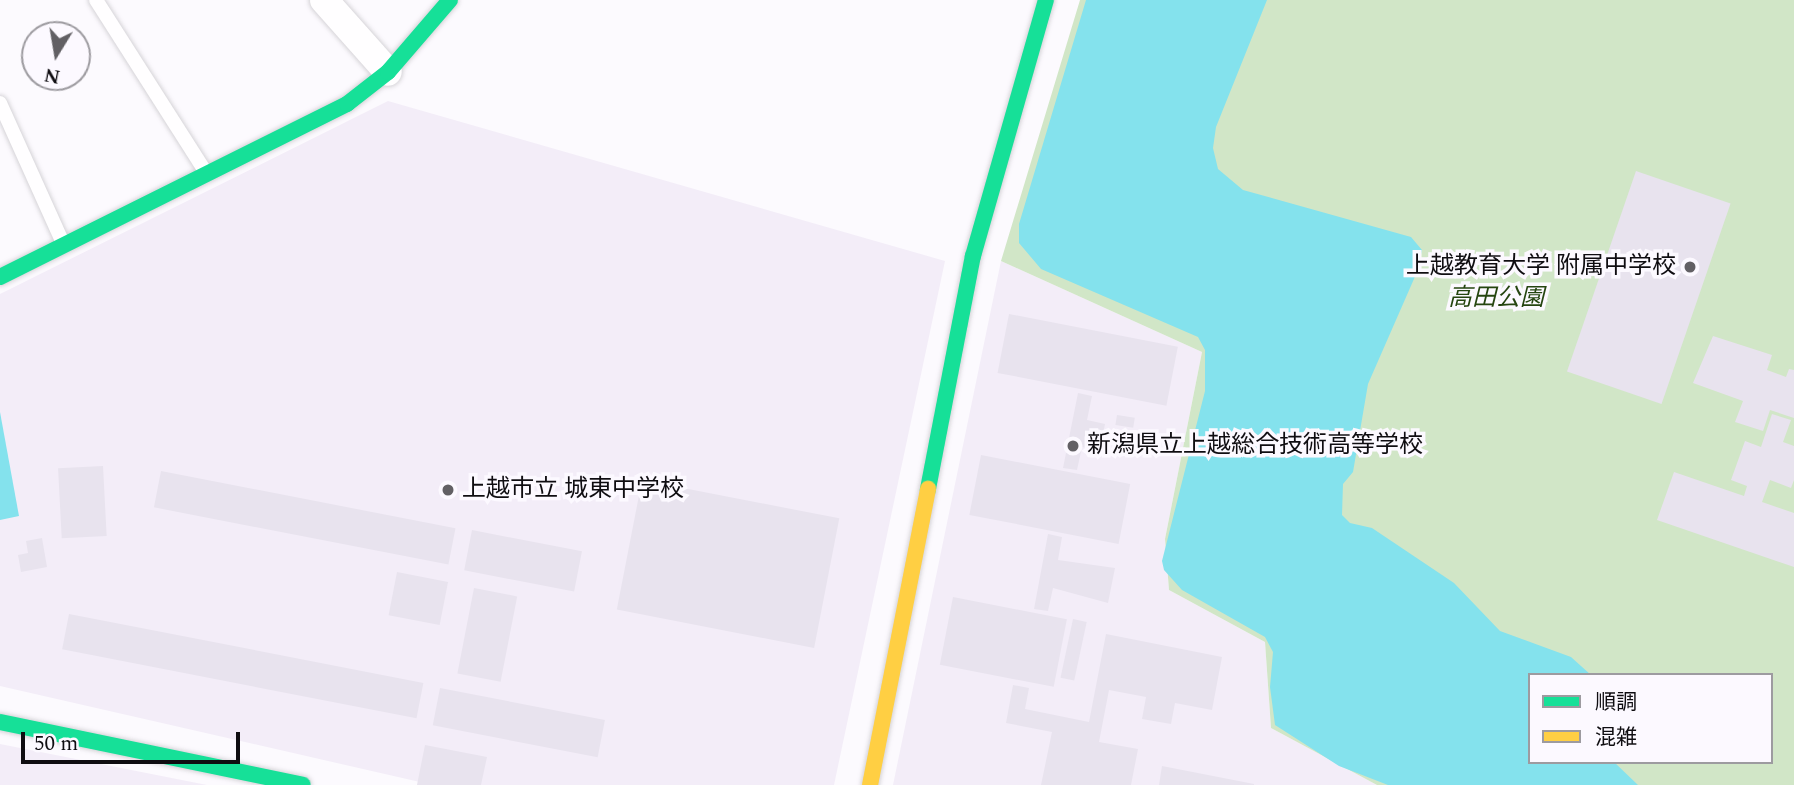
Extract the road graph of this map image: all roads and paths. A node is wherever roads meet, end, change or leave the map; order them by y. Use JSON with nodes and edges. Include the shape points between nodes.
{"nodes":[{"id":1,"x":96,"y":0,"type":"edge"},
{"id":2,"x":324,"y":0,"type":"edge"},
{"id":3,"x":450,"y":0,"type":"edge"},
{"id":4,"x":1046,"y":0,"type":"edge"},
{"id":5,"x":387,"y":72,"type":"junction"},
{"id":6,"x":0,"y":103,"type":"edge"},
{"id":7,"x":206,"y":173,"type":"junction"},
{"id":8,"x":64,"y":245,"type":"junction"},
{"id":9,"x":0,"y":277,"type":"edge"},
{"id":10,"x":0,"y":722,"type":"edge"},
{"id":11,"x":303,"y":785,"type":"edge"},
{"id":12,"x":870,"y":785,"type":"edge"}],
"edges":[{"from":1,"to":7,"type":"lane"},
{"from":2,"to":5,"type":"street"},
{"from":3,"to":5,"type":"street"},
{"from":4,"to":12,"type":"street","via":[[973,256]]},
{"from":5,"to":7,"type":"street","via":[[347,104]]},
{"from":6,"to":8,"type":"lane"},
{"from":7,"to":8,"type":"street"},
{"from":8,"to":9,"type":"street"},
{"from":10,"to":11,"type":"street"}]}
